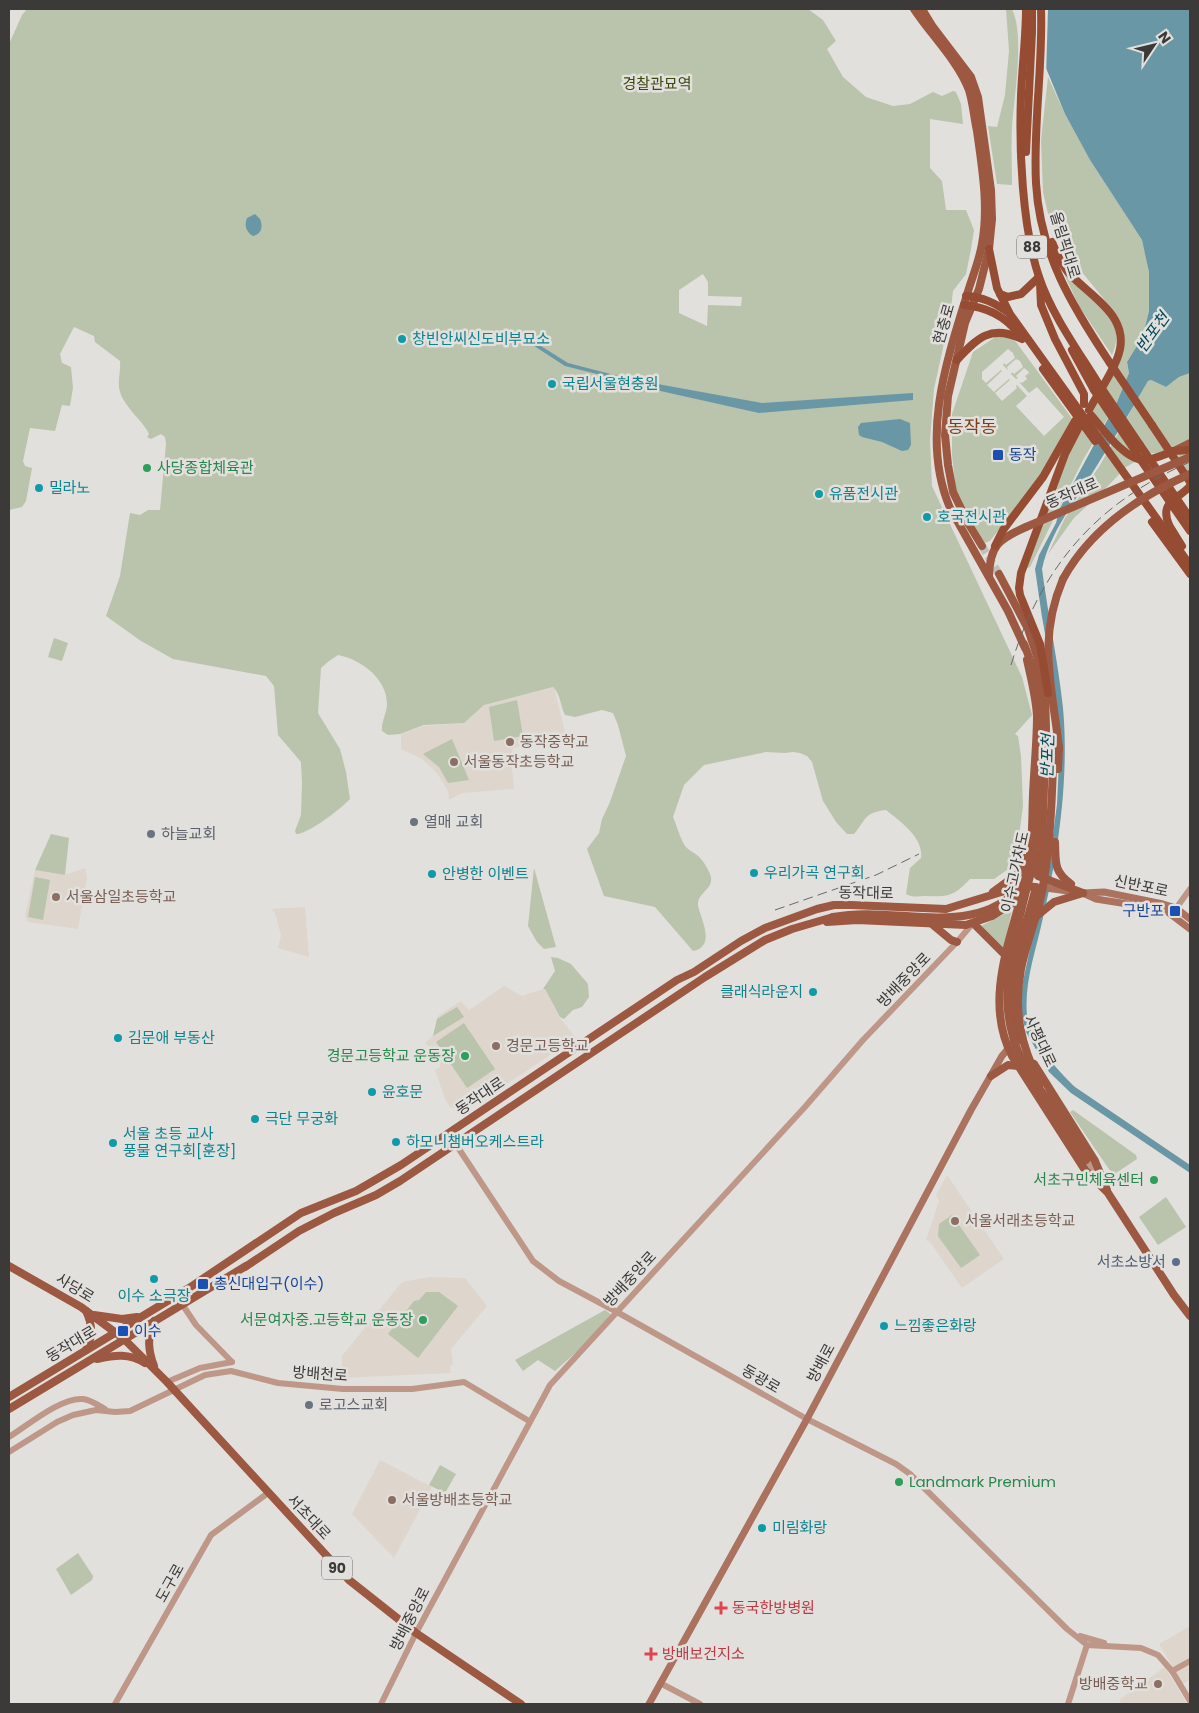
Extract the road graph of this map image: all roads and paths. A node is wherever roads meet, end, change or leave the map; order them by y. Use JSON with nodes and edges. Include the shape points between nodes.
{"nodes":[{"id":1,"x":914,"y":9,"type":"edge"},
{"id":2,"x":922,"y":9,"type":"edge"},
{"id":3,"x":1026,"y":9,"type":"edge"},
{"id":4,"x":1032,"y":9,"type":"edge"},
{"id":5,"x":1042,"y":9,"type":"edge"},
{"id":6,"x":1025,"y":96,"type":"junction"},
{"id":7,"x":1040,"y":214,"type":"junction"},
{"id":8,"x":989,"y":249,"type":"junction"},
{"id":9,"x":1039,"y":277,"type":"junction"},
{"id":10,"x":1000,"y":294,"type":"junction"},
{"id":11,"x":966,"y":296,"type":"junction"},
{"id":12,"x":976,"y":297,"type":"junction"},
{"id":13,"x":968,"y":305,"type":"junction"},
{"id":14,"x":1010,"y":314,"type":"junction"},
{"id":15,"x":1022,"y":339,"type":"junction"},
{"id":16,"x":956,"y":360,"type":"junction"},
{"id":17,"x":1057,"y":379,"type":"junction"},
{"id":18,"x":1096,"y":386,"type":"junction"},
{"id":19,"x":1088,"y":410,"type":"junction"},
{"id":20,"x":1090,"y":429,"type":"junction"},
{"id":21,"x":1190,"y":443,"type":"edge"},
{"id":22,"x":1190,"y":450,"type":"edge"},
{"id":23,"x":1174,"y":451,"type":"junction"},
{"id":24,"x":1190,"y":457,"type":"edge"},
{"id":25,"x":1190,"y":474,"type":"edge"},
{"id":26,"x":1122,"y":475,"type":"junction"},
{"id":27,"x":1189,"y":487,"type":"edge"},
{"id":28,"x":1190,"y":518,"type":"edge"},
{"id":29,"x":1190,"y":531,"type":"edge"},
{"id":30,"x":982,"y":546,"type":"tunnel mouth"},
{"id":31,"x":995,"y":546,"type":"junction"},
{"id":32,"x":1190,"y":558,"type":"edge"},
{"id":33,"x":1190,"y":565,"type":"edge"},
{"id":34,"x":999,"y":574,"type":"tunnel mouth"},
{"id":35,"x":1190,"y":574,"type":"edge"},
{"id":36,"x":988,"y":576,"type":"junction"},
{"id":37,"x":1024,"y":644,"type":"junction"},
{"id":38,"x":1041,"y":674,"type":"junction"},
{"id":39,"x":1048,"y":693,"type":"junction"},
{"id":40,"x":1056,"y":718,"type":"junction"},
{"id":41,"x":1051,"y":742,"type":"junction"},
{"id":42,"x":1053,"y":762,"type":"junction"},
{"id":43,"x":1033,"y":827,"type":"junction"},
{"id":44,"x":1055,"y":842,"type":"junction"},
{"id":45,"x":1041,"y":877,"type":"junction"},
{"id":46,"x":1023,"y":886,"type":"junction"},
{"id":47,"x":1037,"y":889,"type":"junction"},
{"id":48,"x":1190,"y":889,"type":"edge"},
{"id":49,"x":1083,"y":893,"type":"junction"},
{"id":50,"x":989,"y":894,"type":"junction"},
{"id":51,"x":980,"y":898,"type":"junction"},
{"id":52,"x":1019,"y":899,"type":"junction"},
{"id":53,"x":817,"y":910,"type":"junction"},
{"id":54,"x":1174,"y":911,"type":"junction"},
{"id":55,"x":992,"y":916,"type":"junction"},
{"id":56,"x":1190,"y":919,"type":"edge"},
{"id":57,"x":820,"y":922,"type":"junction"},
{"id":58,"x":973,"y":924,"type":"junction"},
{"id":59,"x":933,"y":925,"type":"junction"},
{"id":60,"x":1026,"y":925,"type":"junction"},
{"id":61,"x":1190,"y":929,"type":"edge"},
{"id":62,"x":957,"y":942,"type":"junction"},
{"id":63,"x":1005,"y":955,"type":"junction"},
{"id":64,"x":1020,"y":1038,"type":"junction"},
{"id":65,"x":1009,"y":1046,"type":"junction"},
{"id":66,"x":1019,"y":1066,"type":"junction"},
{"id":67,"x":1034,"y":1067,"type":"junction"},
{"id":68,"x":1040,"y":1074,"type":"junction"},
{"id":69,"x":1024,"y":1075,"type":"junction"},
{"id":70,"x":992,"y":1076,"type":"junction"},
{"id":71,"x":1046,"y":1097,"type":"junction"},
{"id":72,"x":447,"y":1134,"type":"junction"},
{"id":73,"x":455,"y":1143,"type":"junction"},
{"id":74,"x":1086,"y":1160,"type":"joint"},
{"id":75,"x":1108,"y":1193,"type":"junction"},
{"id":76,"x":9,"y":1266,"type":"edge"},
{"id":77,"x":182,"y":1304,"type":"junction"},
{"id":78,"x":85,"y":1309,"type":"junction"},
{"id":79,"x":617,"y":1312,"type":"junction"},
{"id":80,"x":92,"y":1314,"type":"junction"},
{"id":81,"x":146,"y":1314,"type":"junction"},
{"id":82,"x":1190,"y":1316,"type":"edge"},
{"id":83,"x":154,"y":1320,"type":"junction"},
{"id":84,"x":116,"y":1333,"type":"junction"},
{"id":85,"x":124,"y":1339,"type":"junction"},
{"id":86,"x":84,"y":1352,"type":"junction"},
{"id":87,"x":90,"y":1361,"type":"junction"},
{"id":88,"x":156,"y":1370,"type":"junction"},
{"id":89,"x":167,"y":1382,"type":"junction"},
{"id":90,"x":174,"y":1390,"type":"junction"},
{"id":91,"x":9,"y":1397,"type":"edge"},
{"id":92,"x":9,"y":1409,"type":"edge"},
{"id":93,"x":108,"y":1411,"type":"junction"},
{"id":94,"x":807,"y":1419,"type":"junction"},
{"id":95,"x":529,"y":1421,"type":"junction"},
{"id":96,"x":9,"y":1437,"type":"edge"},
{"id":97,"x":9,"y":1452,"type":"edge"},
{"id":98,"x":268,"y":1493,"type":"junction"},
{"id":99,"x":1067,"y":1629,"type":"junction"},
{"id":100,"x":416,"y":1633,"type":"junction"},
{"id":101,"x":1087,"y":1645,"type":"junction"},
{"id":102,"x":1123,"y":1646,"type":"junction"},
{"id":103,"x":1190,"y":1661,"type":"edge"},
{"id":104,"x":1172,"y":1671,"type":"junction"},
{"id":105,"x":660,"y":1683,"type":"junction"},
{"id":106,"x":1190,"y":1701,"type":"edge"},
{"id":107,"x":115,"y":1704,"type":"edge"},
{"id":108,"x":381,"y":1704,"type":"edge"},
{"id":109,"x":521,"y":1704,"type":"edge"},
{"id":110,"x":649,"y":1704,"type":"edge"},
{"id":111,"x":700,"y":1704,"type":"edge"},
{"id":112,"x":1068,"y":1704,"type":"edge"}],
"edges":[{"from":1,"to":11,"type":"main road","name":"현충로","via":[[960,70],[972,99],[983,176],[985,224],[981,250]]},
{"from":2,"to":8,"type":"main road","name":"현충로","via":[[972,77],[978,97],[991,190]]},
{"from":3,"to":6,"type":"highway","name":"올림픽대로","number":"88"},
{"from":4,"to":6,"type":"highway","name":"올림픽대로","number":"88"},
{"from":5,"to":7,"type":"highway","name":"올림픽대로","number":"88","via":[[1036,184]]},
{"from":6,"to":9,"type":"highway","name":"올림픽대로","number":"88","via":[[1020,131],[1023,182]]},
{"from":7,"to":19,"type":"highway","via":[[1066,270],[1112,313],[1118,327],[1120,344],[1117,359]]},
{"from":7,"to":27,"type":"highway","name":"올림픽대로","number":"88","bridge":true,"via":[[1055,266],[1078,314]]},
{"from":8,"to":10,"type":"highway"},
{"from":8,"to":12,"type":"main road","name":"현충로"},
{"from":9,"to":10,"type":"highway","via":[[1021,294],[1008,297]]},
{"from":9,"to":18,"type":"highway","name":"올림픽대로","number":"88","via":[[1059,321]]},
{"from":9,"to":19,"type":"highway","via":[[1041,305],[1084,394]]},
{"from":10,"to":14,"type":"highway"},
{"from":11,"to":12,"type":"highway"},
{"from":11,"to":13,"type":"main road","name":"현충로"},
{"from":12,"to":13,"type":"main road","name":"현충로"},
{"from":12,"to":14,"type":"highway","via":[[995,303]]},
{"from":13,"to":15,"type":"highway","via":[[996,314]]},
{"from":13,"to":16,"type":"main road","name":"현충로"},
{"from":13,"to":36,"type":"main road","name":"현충로","via":[[941,394],[936,454],[940,482],[950,508]]},
{"from":14,"to":17,"type":"highway"},
{"from":15,"to":16,"type":"highway","via":[[996,331],[972,344]]},
{"from":15,"to":20,"type":"highway"},
{"from":16,"to":30,"type":"main road","name":"현충로","via":[[946,416],[946,452],[954,492]]},
{"from":17,"to":19,"type":"highway"},
{"from":17,"to":20,"type":"highway"},
{"from":18,"to":28,"type":"highway","name":"올림픽대로","number":"88","bridge":true},
{"from":18,"to":29,"type":"highway","name":"올림픽대로","number":"88","bridge":true},
{"from":19,"to":23,"type":"highway","bridge":true,"via":[[1134,459],[1152,459]]},
{"from":20,"to":26,"type":"highway"},
{"from":21,"to":23,"type":"main road"},
{"from":22,"to":23,"type":"highway"},
{"from":24,"to":31,"type":"main road","name":"동작대로","bridge":true,"via":[[1007,535]]},
{"from":25,"to":40,"type":"main road","bridge":true,"via":[[1142,499],[1094,537],[1076,557],[1063,579],[1049,626],[1048,651]]},
{"from":26,"to":33,"type":"highway"},
{"from":26,"to":35,"type":"highway"},
{"from":27,"to":32,"type":"highway","bridge":true,"via":[[1168,504],[1166,512],[1168,526]]},
{"from":31,"to":36,"type":"main road"},
{"from":31,"to":39,"type":"highway","via":[[1077,424],[1018,588],[1040,644]]},
{"from":34,"to":38,"type":"main road","via":[[1028,629]]},
{"from":36,"to":37,"type":"main road","name":"현충로"},
{"from":37,"to":43,"type":"main road","name":"동작대로","bridge":true,"via":[[1036,714]]},
{"from":37,"to":71,"type":"main road","name":"이수고가차도","bridge":true,"via":[[1032,663],[1041,706],[1038,824],[1034,856],[1010,956],[1007,1008],[1019,1054],[1032,1080]]},
{"from":38,"to":39,"type":"main road"},
{"from":38,"to":45,"type":"main road","via":[[1046,728]]},
{"from":39,"to":41,"type":"main road"},
{"from":40,"to":42,"type":"main road"},
{"from":40,"to":44,"type":"main road","bridge":true,"via":[[1059,748]]},
{"from":41,"to":42,"type":"main road"},
{"from":41,"to":57,"type":"main road","name":"동작대로","bridge":true,"via":[[1047,835],[1042,855],[1027,880],[1013,895],[999,905],[963,917],[857,914]]},
{"from":42,"to":71,"type":"main road","name":"이수고가차도","bridge":true,"via":[[1049,851],[1042,894],[1021,969],[1017,1000],[1018,1024]]},
{"from":43,"to":46,"type":"main road","name":"동작대로"},
{"from":43,"to":50,"type":"main road","name":"동작대로","via":[[1023,867]]},
{"from":44,"to":45,"type":"main road","bridge":true},
{"from":44,"to":49,"type":"main road","via":[[1056,869],[1061,877]]},
{"from":45,"to":47,"type":"main road"},
{"from":45,"to":49,"type":"main road","bridge":true},
{"from":46,"to":47,"type":"main road","name":"동작대로"},
{"from":46,"to":50,"type":"main road","name":"동작대로"},
{"from":46,"to":52,"type":"main road","name":"동작대로"},
{"from":47,"to":49,"type":"main road","name":"신반포로"},
{"from":47,"to":52,"type":"main road","name":"동작대로"},
{"from":47,"to":60,"type":"main road","name":"사평대로"},
{"from":48,"to":54,"type":"street"},
{"from":49,"to":54,"type":"main road","name":"신반포로"},
{"from":49,"to":60,"type":"main road","via":[[1054,902]]},
{"from":50,"to":51,"type":"main road","name":"동작대로"},
{"from":51,"to":53,"type":"main road","name":"동작대로","via":[[946,909],[834,905]]},
{"from":51,"to":55,"type":"main road","via":[[992,905]]},
{"from":52,"to":55,"type":"main road","name":"동작대로"},
{"from":52,"to":63,"type":"main road","name":"사평대로"},
{"from":53,"to":57,"type":"main road","via":[[821,912]]},
{"from":53,"to":72,"type":"main road","name":"동작대로","via":[[741,941]]},
{"from":54,"to":56,"type":"main road","name":"신반포로"},
{"from":54,"to":61,"type":"main road","name":"신반포로"},
{"from":55,"to":58,"type":"main road","name":"동작대로"},
{"from":57,"to":59,"type":"main road","name":"동작대로","via":[[857,920]]},
{"from":57,"to":73,"type":"main road","name":"동작대로","via":[[766,940]]},
{"from":58,"to":59,"type":"main road","name":"동작대로"},
{"from":58,"to":62,"type":"street","name":"방배중앙로"},
{"from":58,"to":63,"type":"main road"},
{"from":59,"to":62,"type":"main road"},
{"from":60,"to":64,"type":"main road","name":"사평대로","via":[[1015,962],[1011,1000],[1014,1024]]},
{"from":62,"to":79,"type":"street","name":"방배중앙로","via":[[863,1040]]},
{"from":63,"to":65,"type":"main road","name":"사평대로","via":[[1000,987],[1001,1018]]},
{"from":64,"to":65,"type":"main road","name":"방배로"},
{"from":64,"to":68,"type":"main road","name":"사평대로"},
{"from":65,"to":66,"type":"main road","name":"사평대로"},
{"from":65,"to":67,"type":"main road","via":[[1019,1051]]},
{"from":65,"to":70,"type":"main road","name":"방배로"},
{"from":66,"to":69,"type":"main road","name":"사평대로"},
{"from":66,"to":70,"type":"main road","via":[[1008,1065]]},
{"from":67,"to":68,"type":"main road"},
{"from":67,"to":69,"type":"main road","via":[[1025,1065]]},
{"from":68,"to":75,"type":"main road","name":"사평대로","via":[[1095,1161]]},
{"from":69,"to":75,"type":"main road","name":"사평대로","via":[[1085,1170]]},
{"from":70,"to":94,"type":"main road","name":"방배로"},
{"from":71,"to":74,"type":"main road","name":"이수고가차도"},
{"from":72,"to":73,"type":"street","name":"동광로"},
{"from":72,"to":81,"type":"main road","name":"동작대로","via":[[364,1186],[294,1218]]},
{"from":73,"to":77,"type":"main road","name":"동작대로","via":[[376,1195],[299,1231]]},
{"from":73,"to":79,"type":"street","name":"동광로","via":[[533,1261],[559,1281]]},
{"from":74,"to":75,"type":"street","name":"사평대로"},
{"from":75,"to":82,"type":"main road","name":"사평대로"},
{"from":76,"to":78,"type":"main road","name":"사당로","number":"90"},
{"from":77,"to":83,"type":"main road","name":"동작대로"},
{"from":77,"to":89,"type":"street","via":[[196,1325],[232,1362],[200,1368]]},
{"from":78,"to":80,"type":"main road","name":"사당로","number":"90"},
{"from":78,"to":86,"type":"main road","via":[[92,1334]]},
{"from":79,"to":94,"type":"street","name":"동광로"},
{"from":79,"to":95,"type":"street","name":"방배중앙로","via":[[550,1385]]},
{"from":80,"to":81,"type":"main road","via":[[131,1319]]},
{"from":80,"to":84,"type":"main road","name":"사당로","number":"90"},
{"from":81,"to":84,"type":"main road","name":"동작대로"},
{"from":83,"to":85,"type":"main road","name":"동작대로"},
{"from":83,"to":88,"type":"main road","via":[[148,1347]]},
{"from":84,"to":85,"type":"main road","name":"사당로","number":"90"},
{"from":84,"to":86,"type":"main road","name":"동작대로"},
{"from":85,"to":87,"type":"main road","name":"동작대로"},
{"from":85,"to":88,"type":"main road","name":"서초대로","number":"90"},
{"from":86,"to":91,"type":"main road","name":"동작대로"},
{"from":87,"to":88,"type":"main road","via":[[127,1355]]},
{"from":87,"to":92,"type":"main road","name":"동작대로"},
{"from":88,"to":89,"type":"main road","name":"서초대로","number":"90"},
{"from":89,"to":90,"type":"main road","name":"서초대로","number":"90"},
{"from":90,"to":93,"type":"street","name":"방배천로","via":[[130,1412]]},
{"from":90,"to":95,"type":"street","name":"방배천로","via":[[205,1375],[231,1372],[278,1383],[343,1389],[412,1389],[464,1382]]},
{"from":90,"to":98,"type":"main road","name":"서초대로","number":"90"},
{"from":93,"to":96,"type":"street","name":"방배천로","via":[[89,1400],[70,1401]]},
{"from":93,"to":97,"type":"street","name":"방배천로","via":[[73,1415]]},
{"from":94,"to":99,"type":"street","name":"동광로","via":[[910,1474]]},
{"from":94,"to":105,"type":"main road","name":"방배로"},
{"from":95,"to":100,"type":"street","name":"방배중앙로"},
{"from":98,"to":100,"type":"main road","name":"서초대로","number":"90","via":[[349,1580]]},
{"from":98,"to":107,"type":"street","name":"도구로","via":[[210,1535]]},
{"from":99,"to":101,"type":"street","name":"동광로"},
{"from":99,"to":102,"type":"street","name":"동광로","via":[[1084,1638]]},
{"from":100,"to":108,"type":"street","name":"방배중앙로"},
{"from":100,"to":109,"type":"main road","name":"서초대로","number":"90"},
{"from":101,"to":102,"type":"street","name":"동광로"},
{"from":101,"to":112,"type":"street"},
{"from":102,"to":104,"type":"street","name":"동광로","via":[[1150,1651]]},
{"from":103,"to":104,"type":"street"},
{"from":104,"to":106,"type":"street","name":"동광로"},
{"from":105,"to":110,"type":"main road","name":"방배로"},
{"from":105,"to":111,"type":"street"}]}
